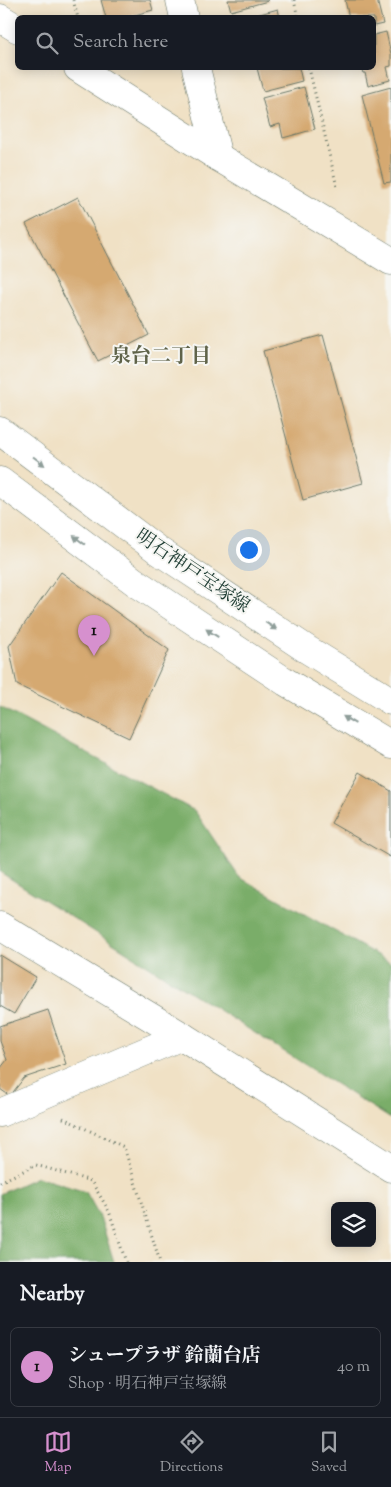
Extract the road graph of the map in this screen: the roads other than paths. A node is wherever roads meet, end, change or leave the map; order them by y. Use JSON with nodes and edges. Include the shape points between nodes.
{"nodes":[{"id":1,"x":180,"y":0,"type":"edge"},
{"id":2,"x":183,"y":15,"type":"edge"},
{"id":3,"x":0,"y":18,"type":"edge"},
{"id":4,"x":15,"y":27,"type":"edge"},
{"id":5,"x":81,"y":70,"type":"edge"},
{"id":6,"x":196,"y":70,"type":"edge"},
{"id":7,"x":218,"y":157,"type":"junction"},
{"id":8,"x":391,"y":261,"type":"edge"},
{"id":9,"x":0,"y":431,"type":"edge"},
{"id":10,"x":0,"y":481,"type":"edge"},
{"id":11,"x":391,"y":701,"type":"edge"},
{"id":12,"x":391,"y":745,"type":"edge"},
{"id":13,"x":0,"y":926,"type":"edge"},
{"id":14,"x":182,"y":1036,"type":"junction"},
{"id":15,"x":0,"y":1113,"type":"edge"},
{"id":16,"x":391,"y":1168,"type":"edge"}],
"edges":[{"from":1,"to":2,"type":"street"},
{"from":3,"to":4,"type":"street"},
{"from":5,"to":7,"type":"street"},
{"from":6,"to":7,"type":"street"},
{"from":7,"to":8,"type":"street"},
{"from":9,"to":11,"type":"street","name":"明石神戸宝塚線","one_way":true,"via":[[159,551]]},
{"from":12,"to":10,"type":"street","name":"明石神戸宝塚線","one_way":true,"via":[[286,682],[135,582]]},
{"from":13,"to":14,"type":"street"},
{"from":14,"to":15,"type":"street"},
{"from":14,"to":16,"type":"street"}]}
